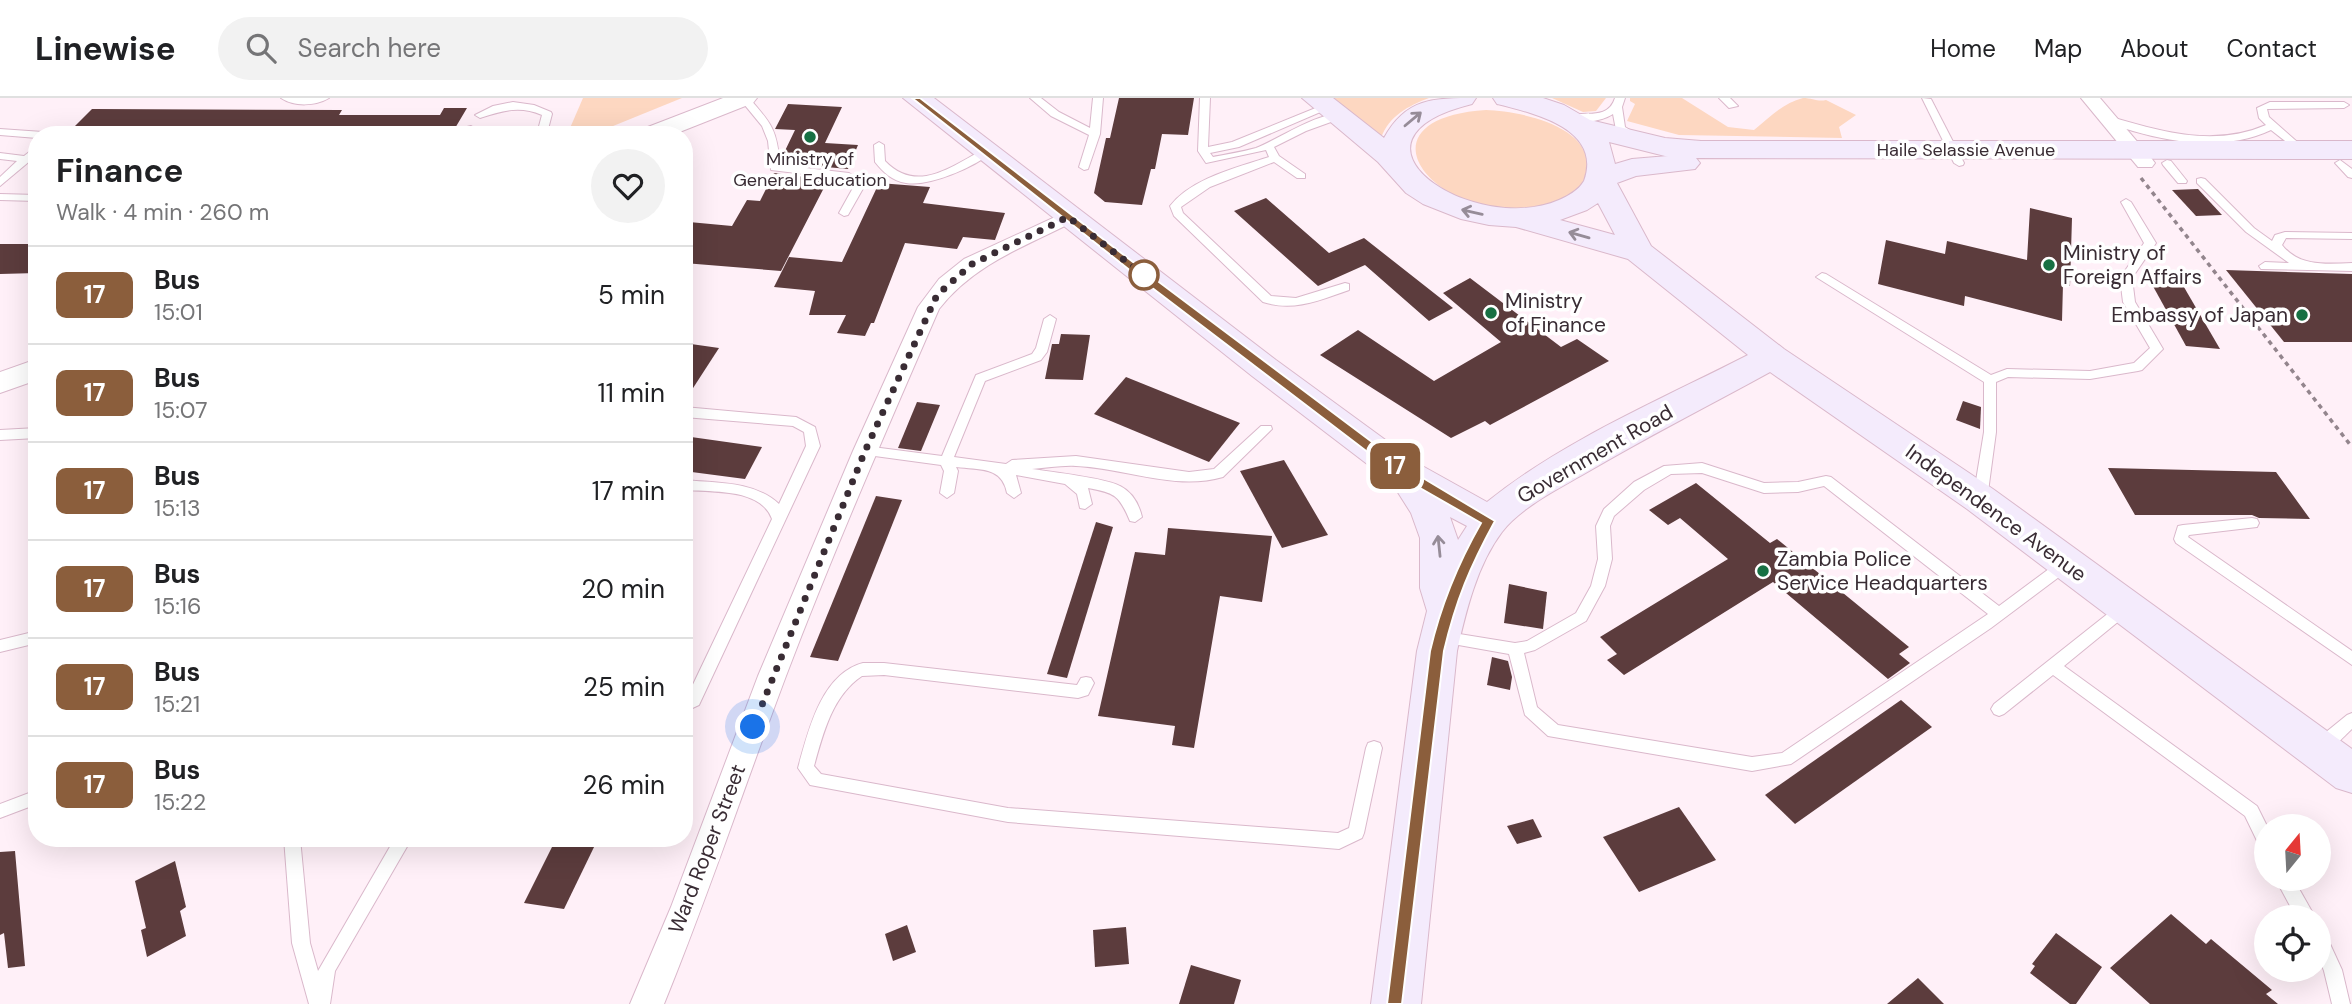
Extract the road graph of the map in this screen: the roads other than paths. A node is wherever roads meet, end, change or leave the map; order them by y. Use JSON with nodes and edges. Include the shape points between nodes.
{"nodes":[{"id":1,"x":286,"y":98,"type":"edge"},
{"id":2,"x":324,"y":98,"type":"edge"},
{"id":3,"x":745,"y":98,"type":"edge"},
{"id":4,"x":917,"y":98,"type":"edge"},
{"id":5,"x":1035,"y":98,"type":"edge"},
{"id":6,"x":1098,"y":98,"type":"edge"},
{"id":7,"x":1205,"y":98,"type":"edge"},
{"id":8,"x":1462,"y":98,"type":"edge"},
{"id":9,"x":1507,"y":98,"type":"edge"},
{"id":10,"x":1724,"y":98,"type":"edge"},
{"id":11,"x":2090,"y":98,"type":"edge"},
{"id":12,"x":1926,"y":99,"type":"edge"},
{"id":13,"x":1535,"y":102,"type":"edge"},
{"id":14,"x":1619,"y":102,"type":"edge"},
{"id":15,"x":2344,"y":105,"type":"dead end"},
{"id":16,"x":1733,"y":106,"type":"dead end"},
{"id":17,"x":1327,"y":107,"type":"edge"},
{"id":18,"x":480,"y":115,"type":"dead end"},
{"id":19,"x":2108,"y":119,"type":"junction"},
{"id":20,"x":1575,"y":123,"type":"junction"},
{"id":21,"x":544,"y":126,"type":"edge"},
{"id":22,"x":672,"y":126,"type":"edge"},
{"id":23,"x":2272,"y":126,"type":"junction"},
{"id":24,"x":0,"y":132,"type":"edge"},
{"id":25,"x":28,"y":134,"type":"edge"},
{"id":26,"x":1095,"y":134,"type":"junction"},
{"id":27,"x":1269,"y":137,"type":"junction"},
{"id":28,"x":1642,"y":143,"type":"junction"},
{"id":29,"x":879,"y":145,"type":"dead end"},
{"id":30,"x":2299,"y":149,"type":"junction"},
{"id":31,"x":988,"y":152,"type":"junction"},
{"id":32,"x":0,"y":156,"type":"edge"},
{"id":33,"x":28,"y":156,"type":"edge"},
{"id":34,"x":1956,"y":156,"type":"junction"},
{"id":35,"x":1275,"y":158,"type":"junction"},
{"id":36,"x":25,"y":159,"type":"junction"},
{"id":37,"x":2349,"y":163,"type":"edge"},
{"id":38,"x":2151,"y":164,"type":"junction"},
{"id":39,"x":1399,"y":166,"type":"junction"},
{"id":40,"x":1084,"y":167,"type":"dead end"},
{"id":41,"x":1301,"y":176,"type":"dead end"},
{"id":42,"x":1600,"y":179,"type":"junction"},
{"id":43,"x":2201,"y":181,"type":"dead end"},
{"id":44,"x":0,"y":183,"type":"edge"},
{"id":45,"x":0,"y":197,"type":"edge"},
{"id":46,"x":28,"y":198,"type":"edge"},
{"id":47,"x":2126,"y":202,"type":"dead end"},
{"id":48,"x":844,"y":213,"type":"dead end"},
{"id":49,"x":1068,"y":217,"type":"junction"},
{"id":50,"x":1519,"y":218,"type":"junction"},
{"id":51,"x":2250,"y":230,"type":"junction"},
{"id":52,"x":2352,"y":236,"type":"edge"},
{"id":53,"x":2279,"y":237,"type":"junction"},
{"id":54,"x":2279,"y":251,"type":"junction"},
{"id":55,"x":1639,"y":252,"type":"junction"},
{"id":56,"x":2265,"y":265,"type":"dead end"},
{"id":57,"x":2313,"y":267,"type":"junction"},
{"id":58,"x":2352,"y":267,"type":"edge"},
{"id":59,"x":1822,"y":277,"type":"dead end"},
{"id":60,"x":1345,"y":287,"type":"dead end"},
{"id":61,"x":1050,"y":319,"type":"dead end"},
{"id":62,"x":1772,"y":357,"type":"junction"},
{"id":63,"x":28,"y":372,"type":"edge"},
{"id":64,"x":1990,"y":380,"type":"junction"},
{"id":65,"x":0,"y":383,"type":"edge"},
{"id":66,"x":693,"y":413,"type":"edge"},
{"id":67,"x":1266,"y":429,"type":"dead end"},
{"id":68,"x":28,"y":433,"type":"edge"},
{"id":69,"x":0,"y":435,"type":"edge"},
{"id":70,"x":865,"y":451,"type":"junction"},
{"id":71,"x":946,"y":461,"type":"junction"},
{"id":72,"x":996,"y":467,"type":"junction"},
{"id":73,"x":1404,"y":473,"type":"junction"},
{"id":74,"x":1069,"y":480,"type":"junction"},
{"id":75,"x":693,"y":486,"type":"edge"},
{"id":76,"x":947,"y":493,"type":"dead end"},
{"id":77,"x":1014,"y":493,"type":"dead end"},
{"id":78,"x":1980,"y":499,"type":"junction"},
{"id":79,"x":1085,"y":504,"type":"dead end"},
{"id":80,"x":1135,"y":517,"type":"dead end"},
{"id":81,"x":779,"y":519,"type":"junction"},
{"id":82,"x":1489,"y":521,"type":"junction"},
{"id":83,"x":2252,"y":523,"type":"dead end"},
{"id":84,"x":2067,"y":563,"type":"junction"},
{"id":85,"x":2126,"y":607,"type":"junction"},
{"id":86,"x":1998,"y":614,"type":"junction"},
{"id":87,"x":1443,"y":625,"type":"junction"},
{"id":88,"x":28,"y":639,"type":"edge"},
{"id":89,"x":0,"y":646,"type":"edge"},
{"id":90,"x":1515,"y":649,"type":"junction"},
{"id":91,"x":2352,"y":659,"type":"edge"},
{"id":92,"x":2054,"y":667,"type":"junction"},
{"id":93,"x":1086,"y":683,"type":"dead end"},
{"id":94,"x":693,"y":701,"type":"edge"},
{"id":95,"x":1999,"y":709,"type":"dead end"},
{"id":96,"x":2352,"y":720,"type":"edge"},
{"id":97,"x":1374,"y":748,"type":"dead end"},
{"id":98,"x":2317,"y":749,"type":"junction"},
{"id":99,"x":2352,"y":774,"type":"edge"},
{"id":100,"x":28,"y":800,"type":"edge"},
{"id":101,"x":0,"y":811,"type":"edge"},
{"id":102,"x":2254,"y":819,"type":"edge"},
{"id":103,"x":293,"y":847,"type":"edge"},
{"id":104,"x":399,"y":847,"type":"edge"},
{"id":105,"x":2331,"y":966,"type":"edge"},
{"id":106,"x":320,"y":1004,"type":"edge"},
{"id":107,"x":647,"y":1004,"type":"edge"},
{"id":108,"x":1396,"y":1004,"type":"edge"},
{"id":109,"x":2341,"y":1004,"type":"edge"}],
"edges":[{"from":1,"to":2,"type":"lane","via":[[296,102]]},
{"from":3,"to":22,"type":"street"},
{"from":3,"to":48,"type":"lane","via":[[767,125],[775,168],[857,180],[860,185]]},
{"from":4,"to":31,"type":"main road"},
{"from":5,"to":26,"type":"lane"},
{"from":6,"to":26,"type":"lane"},
{"from":7,"to":27,"type":"lane","via":[[1205,156],[1233,158],[1259,150]]},
{"from":39,"to":8,"type":"main road","one_way":true,"via":[[1394,152],[1404,125],[1432,106]]},
{"from":9,"to":13,"type":"main road","name":"Haile Selassie Avenue"},
{"from":10,"to":16,"type":"lane"},
{"from":11,"to":19,"type":"street"},
{"from":12,"to":34,"type":"lane"},
{"from":13,"to":20,"type":"main road","name":"Haile Selassie Avenue"},
{"from":14,"to":20,"type":"lane","via":[[1601,117]]},
{"from":14,"to":28,"type":"lane","via":[[1620,128]]},
{"from":15,"to":23,"type":"lane","via":[[2270,105],[2262,108]]},
{"from":17,"to":27,"type":"lane"},
{"from":17,"to":39,"type":"main road"},
{"from":18,"to":21,"type":"lane","via":[[513,104],[547,114]]},
{"from":19,"to":23,"type":"lane","via":[[2134,131],[2174,137],[2234,138],[2262,133]]},
{"from":19,"to":38,"type":"street"},
{"from":20,"to":28,"type":"main road","name":"Haile Selassie Avenue"},
{"from":20,"to":42,"type":"main road","via":[[1601,153]]},
{"from":23,"to":30,"type":"lane"},
{"from":24,"to":25,"type":"lane"},
{"from":26,"to":40,"type":"lane"},
{"from":27,"to":35,"type":"lane"},
{"from":28,"to":34,"type":"main road","name":"Haile Selassie Avenue","via":[[1701,150]]},
{"from":29,"to":31,"type":"lane","via":[[880,162],[897,178],[915,182]]},
{"from":30,"to":37,"type":"main road","name":"Haile Selassie Avenue"},
{"from":30,"to":38,"type":"main road","name":"Haile Selassie Avenue"},
{"from":31,"to":49,"type":"main road"},
{"from":32,"to":36,"type":"lane"},
{"from":33,"to":36,"type":"lane"},
{"from":34,"to":38,"type":"main road","name":"Haile Selassie Avenue"},
{"from":34,"to":42,"type":"main road","name":"Haile Selassie Avenue","via":[[1668,163]]},
{"from":35,"to":41,"type":"lane"},
{"from":35,"to":60,"type":"lane","via":[[1179,200],[1175,206],[1178,214],[1276,303],[1286,305]]},
{"from":36,"to":44,"type":"lane"},
{"from":37,"to":38,"type":"main road","name":"Haile Selassie Avenue"},
{"from":50,"to":39,"type":"main road","one_way":true,"via":[[1459,209],[1412,183]]},
{"from":42,"to":50,"type":"main road","via":[[1591,194],[1572,206]]},
{"from":42,"to":55,"type":"main road","name":"Independence Avenue"},
{"from":43,"to":51,"type":"lane"},
{"from":45,"to":46,"type":"lane"},
{"from":47,"to":64,"type":"lane","via":[[2150,243],[2126,278],[2129,302],[2157,349],[2138,367],[2090,375],[2007,373]]},
{"from":49,"to":70,"type":"street","name":"Ward Roper Street","via":[[972,264],[937,295]]},
{"from":49,"to":73,"type":"main road"},
{"from":55,"to":50,"type":"main road","name":"Independence Avenue","one_way":true},
{"from":51,"to":53,"type":"lane"},
{"from":51,"to":54,"type":"lane"},
{"from":52,"to":53,"type":"lane"},
{"from":53,"to":54,"type":"lane"},
{"from":54,"to":57,"type":"lane"},
{"from":55,"to":62,"type":"main road","name":"Independence Avenue"},
{"from":56,"to":57,"type":"lane"},
{"from":57,"to":58,"type":"lane"},
{"from":59,"to":64,"type":"lane"},
{"from":61,"to":71,"type":"lane","via":[[1040,354],[1030,362],[980,378]]},
{"from":62,"to":78,"type":"main road","name":"Independence Avenue"},
{"from":62,"to":82,"type":"main road","name":"Government Road","via":[[1560,470]]},
{"from":63,"to":65,"type":"street"},
{"from":64,"to":78,"type":"lane","via":[[1990,432]]},
{"from":66,"to":81,"type":"lane","via":[[796,422],[810,430],[813,446]]},
{"from":67,"to":72,"type":"lane","via":[[1218,474],[1189,477],[1076,461]]},
{"from":68,"to":69,"type":"lane"},
{"from":70,"to":71,"type":"lane"},
{"from":70,"to":107,"type":"street","name":"Ward Roper Street","via":[[772,676]]},
{"from":71,"to":72,"type":"lane"},
{"from":71,"to":76,"type":"lane","via":[[951,471]]},
{"from":72,"to":74,"type":"lane"},
{"from":72,"to":77,"type":"lane","via":[[1011,479]]},
{"from":73,"to":82,"type":"main road"},
{"from":87,"to":73,"type":"main road","one_way":true,"via":[[1439,538]]},
{"from":74,"to":79,"type":"lane","via":[[1083,492]]},
{"from":74,"to":80,"type":"lane","via":[[1114,488],[1135,509]]},
{"from":75,"to":81,"type":"lane","via":[[756,494],[772,502]]},
{"from":78,"to":84,"type":"main road","name":"Independence Avenue"},
{"from":81,"to":94,"type":"lane"},
{"from":82,"to":87,"type":"main road","name":"Government Road","via":[[1464,565]]},
{"from":83,"to":91,"type":"lane","via":[[2183,530],[2181,539]]},
{"from":84,"to":85,"type":"main road","name":"Independence Avenue"},
{"from":84,"to":86,"type":"lane"},
{"from":85,"to":92,"type":"lane"},
{"from":85,"to":98,"type":"main road","name":"Independence Avenue"},
{"from":86,"to":90,"type":"lane","via":[[1785,759],[1752,764],[1554,731],[1530,710]]},
{"from":86,"to":90,"type":"lane","via":[[1826,481],[1764,488],[1702,468],[1668,469],[1639,486],[1609,513],[1603,526],[1605,559],[1598,586],[1581,617],[1530,646]]},
{"from":87,"to":90,"type":"lane"},
{"from":87,"to":108,"type":"main road","name":"Government Road"},
{"from":88,"to":89,"type":"lane"},
{"from":92,"to":95,"type":"lane"},
{"from":92,"to":102,"type":"lane","via":[[2250,811]]},
{"from":93,"to":97,"type":"lane","via":[[1078,692],[859,670],[834,692],[806,768],[816,780],[1008,815],[1339,841],[1356,833]]},
{"from":96,"to":98,"type":"lane"},
{"from":98,"to":99,"type":"main road","name":"Independence Avenue"},
{"from":100,"to":101,"type":"lane"},
{"from":103,"to":106,"type":"lane","via":[[301,943]]},
{"from":104,"to":106,"type":"lane","via":[[327,969]]},
{"from":105,"to":109,"type":"lane"}]}
